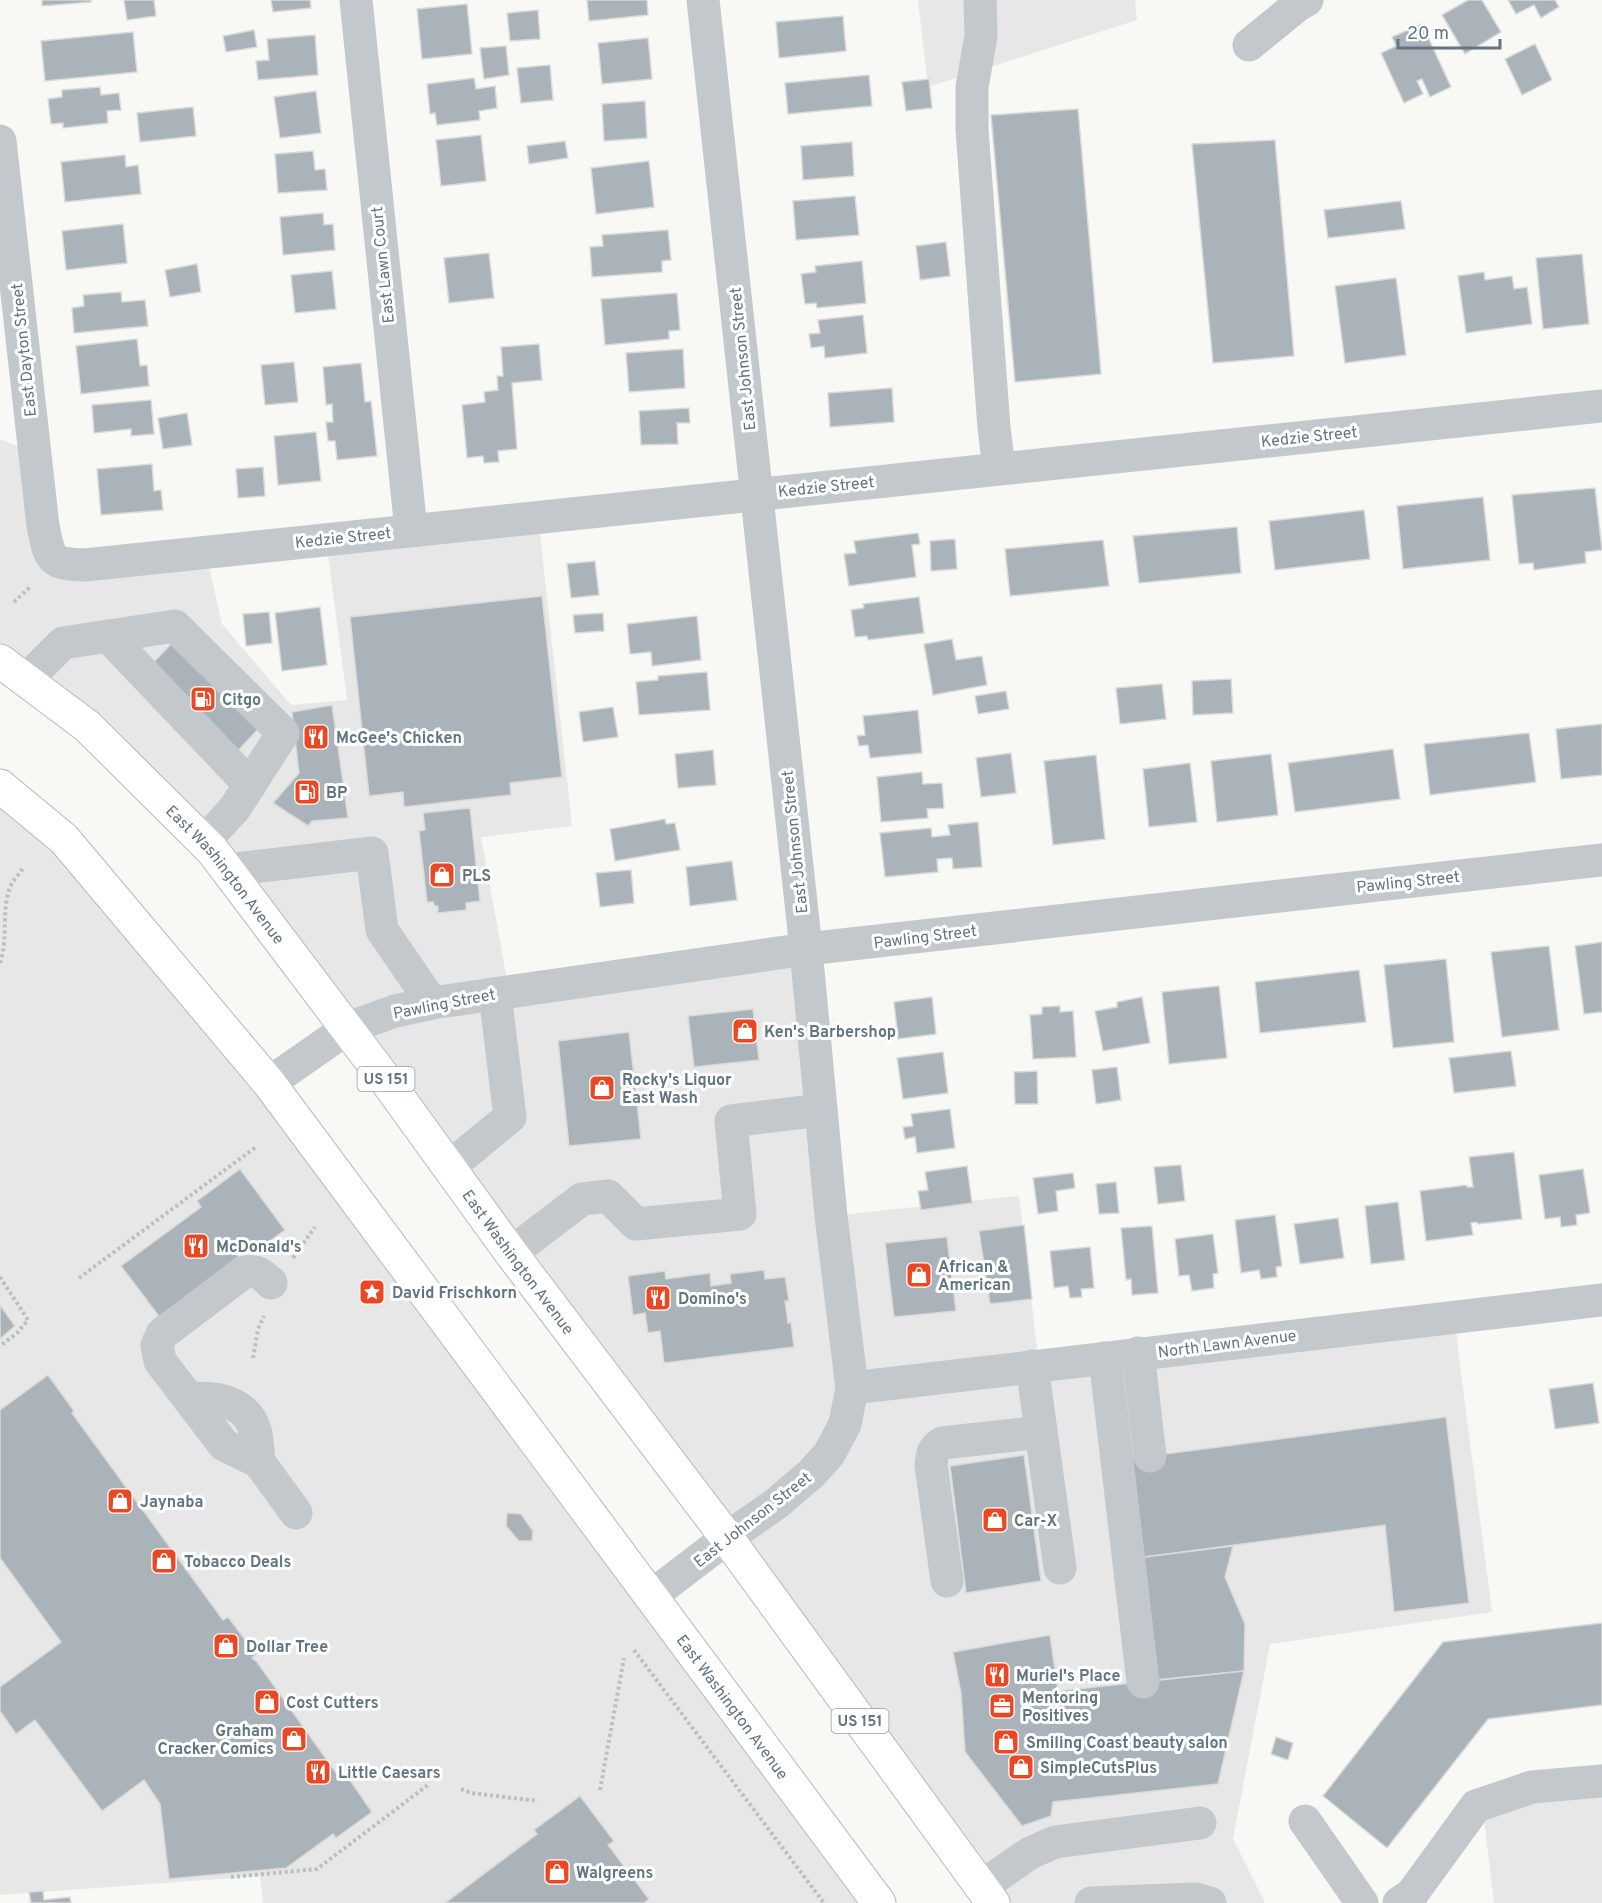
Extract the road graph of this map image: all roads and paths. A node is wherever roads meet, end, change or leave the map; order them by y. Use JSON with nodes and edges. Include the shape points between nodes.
{"nodes":[{"id":1,"x":356,"y":0,"type":"edge"},
{"id":2,"x":703,"y":0,"type":"edge"},
{"id":3,"x":980,"y":0,"type":"edge"},
{"id":4,"x":1307,"y":0,"type":"edge"},
{"id":5,"x":1249,"y":45,"type":"dead end"},
{"id":6,"x":0,"y":141,"type":"edge"},
{"id":7,"x":1602,"y":406,"type":"edge"},
{"id":8,"x":999,"y":468,"type":"junction"},
{"id":9,"x":757,"y":493,"type":"junction"},
{"id":10,"x":411,"y":530,"type":"junction"},
{"id":11,"x":52,"y":558,"type":"joint"},
{"id":12,"x":30,"y":587,"type":"dead end"},
{"id":13,"x":14,"y":602,"type":"dead end"},
{"id":14,"x":108,"y":636,"type":"junction"},
{"id":15,"x":0,"y":661,"type":"edge"},
{"id":16,"x":26,"y":680,"type":"junction"},
{"id":17,"x":250,"y":785,"type":"junction"},
{"id":18,"x":0,"y":786,"type":"edge"},
{"id":19,"x":204,"y":842,"type":"junction"},
{"id":20,"x":1602,"y":860,"type":"edge"},
{"id":21,"x":23,"y":868,"type":"dead end"},
{"id":22,"x":227,"y":870,"type":"junction"},
{"id":23,"x":806,"y":949,"type":"junction"},
{"id":24,"x":0,"y":963,"type":"edge"},
{"id":25,"x":495,"y":993,"type":"junction"},
{"id":26,"x":432,"y":1003,"type":"junction"},
{"id":27,"x":348,"y":1028,"type":"junction"},
{"id":28,"x":269,"y":1083,"type":"junction"},
{"id":29,"x":821,"y":1110,"type":"junction"},
{"id":30,"x":256,"y":1147,"type":"dead end"},
{"id":31,"x":449,"y":1167,"type":"junction"},
{"id":32,"x":511,"y":1253,"type":"junction"},
{"id":33,"x":0,"y":1277,"type":"edge"},
{"id":34,"x":79,"y":1278,"type":"dead end"},
{"id":35,"x":271,"y":1283,"type":"dead end"},
{"id":36,"x":1602,"y":1300,"type":"edge"},
{"id":37,"x":0,"y":1347,"type":"edge"},
{"id":38,"x":1138,"y":1353,"type":"junction"},
{"id":39,"x":1105,"y":1358,"type":"junction"},
{"id":40,"x":1032,"y":1366,"type":"junction"},
{"id":41,"x":852,"y":1388,"type":"junction"},
{"id":42,"x":1041,"y":1432,"type":"junction"},
{"id":43,"x":1150,"y":1456,"type":"dead end"},
{"id":44,"x":296,"y":1513,"type":"dead end"},
{"id":45,"x":727,"y":1538,"type":"junction"},
{"id":46,"x":1060,"y":1568,"type":"dead end"},
{"id":47,"x":947,"y":1581,"type":"dead end"},
{"id":48,"x":651,"y":1596,"type":"junction"},
{"id":49,"x":634,"y":1650,"type":"dead end"},
{"id":50,"x":624,"y":1658,"type":"dead end"},
{"id":51,"x":1143,"y":1682,"type":"dead end"},
{"id":52,"x":1602,"y":1781,"type":"edge"},
{"id":53,"x":428,"y":1785,"type":"dead end"},
{"id":54,"x":461,"y":1789,"type":"dead end"},
{"id":55,"x":600,"y":1790,"type":"dead end"},
{"id":56,"x":538,"y":1801,"type":"dead end"},
{"id":57,"x":1305,"y":1821,"type":"dead end"},
{"id":58,"x":1200,"y":1823,"type":"dead end"},
{"id":59,"x":231,"y":1877,"type":"dead end"},
{"id":60,"x":987,"y":1895,"type":"edge"},
{"id":61,"x":1159,"y":1902,"type":"edge"},
{"id":62,"x":825,"y":1903,"type":"edge"},
{"id":63,"x":879,"y":1903,"type":"edge"},
{"id":64,"x":1091,"y":1903,"type":"edge"},
{"id":65,"x":1210,"y":1903,"type":"edge"},
{"id":66,"x":1362,"y":1903,"type":"edge"},
{"id":67,"x":1398,"y":1903,"type":"edge"}],
"edges":[{"from":1,"to":10,"type":"street","name":"East Lawn Court"},
{"from":2,"to":9,"type":"street","name":"East Johnson Street"},
{"from":3,"to":8,"type":"street","via":[[981,36],[972,87],[972,129]]},
{"from":4,"to":5,"type":"street"},
{"from":6,"to":11,"type":"street","name":"East Dayton Street","via":[[43,526]]},
{"from":7,"to":8,"type":"street","name":"Kedzie Street"},
{"from":8,"to":9,"type":"street","name":"Kedzie Street"},
{"from":9,"to":10,"type":"street","name":"Kedzie Street"},
{"from":9,"to":23,"type":"street","name":"East Johnson Street"},
{"from":10,"to":11,"type":"street","name":"Kedzie Street","via":[[86,565],[58,563]]},
{"from":12,"to":13,"type":"path"},
{"from":14,"to":16,"type":"street","via":[[63,643]]},
{"from":14,"to":17,"type":"street"},
{"from":14,"to":17,"type":"street","via":[[175,626],[283,733]]},
{"from":15,"to":16,"type":"main road","name":"East Washington Avenue","number":"US 151"},
{"from":16,"to":19,"type":"main road","name":"East Washington Avenue","number":"US 151","via":[[87,726]]},
{"from":17,"to":19,"type":"street"},
{"from":18,"to":28,"type":"main road","name":"East Washington Avenue","via":[[64,839]]},
{"from":19,"to":22,"type":"main road","name":"East Washington Avenue","number":"US 151"},
{"from":20,"to":23,"type":"street","name":"Pawling Street"},
{"from":21,"to":24,"type":"path","via":[[11,884],[5,903]]},
{"from":22,"to":26,"type":"street","via":[[372,853],[382,930]]},
{"from":22,"to":27,"type":"main road","name":"East Washington Avenue","number":"US 151"},
{"from":23,"to":25,"type":"street","name":"Pawling Street"},
{"from":23,"to":29,"type":"street","name":"East Johnson Street"},
{"from":25,"to":26,"type":"street","name":"Pawling Street"},
{"from":25,"to":31,"type":"street","via":[[510,1117]]},
{"from":26,"to":27,"type":"street","name":"Pawling Street"},
{"from":27,"to":28,"type":"street","name":"Pawling Street"},
{"from":27,"to":31,"type":"main road","name":"East Washington Avenue","number":"US 151"},
{"from":28,"to":48,"type":"main road","name":"East Washington Avenue"},
{"from":29,"to":32,"type":"street","via":[[731,1121],[740,1214],[636,1224],[608,1196],[582,1199]]},
{"from":29,"to":41,"type":"street","name":"East Johnson Street"},
{"from":30,"to":34,"type":"path"},
{"from":31,"to":32,"type":"main road","name":"East Washington Avenue","number":"US 151"},
{"from":32,"to":45,"type":"main road","name":"East Washington Avenue","number":"US 151"},
{"from":33,"to":37,"type":"path","via":[[28,1320]]},
{"from":35,"to":44,"type":"street","via":[[262,1274],[244,1272],[162,1334],[158,1345],[160,1361],[225,1445],[259,1462]]},
{"from":36,"to":38,"type":"street","name":"North Lawn Avenue"},
{"from":38,"to":39,"type":"street","name":"North Lawn Avenue"},
{"from":38,"to":43,"type":"street"},
{"from":39,"to":40,"type":"street","name":"North Lawn Avenue"},
{"from":39,"to":51,"type":"street"},
{"from":40,"to":41,"type":"street","name":"North Lawn Avenue"},
{"from":40,"to":42,"type":"street"},
{"from":41,"to":45,"type":"street","name":"East Johnson Street","via":[[845,1424],[830,1454],[777,1503]]},
{"from":42,"to":46,"type":"street"},
{"from":42,"to":47,"type":"street","via":[[954,1441],[936,1447],[931,1465]]},
{"from":45,"to":48,"type":"street","name":"East Johnson Street"},
{"from":45,"to":60,"type":"main road","name":"East Washington Avenue","number":"US 151"},
{"from":48,"to":63,"type":"main road","name":"East Washington Avenue"},
{"from":49,"to":62,"type":"path"},
{"from":50,"to":55,"type":"path"},
{"from":52,"to":67,"type":"street","via":[[1532,1788],[1476,1806],[1412,1894]]},
{"from":53,"to":59,"type":"path","via":[[317,1869]]},
{"from":54,"to":56,"type":"path"},
{"from":57,"to":66,"type":"street"},
{"from":58,"to":60,"type":"street","via":[[1055,1842],[1030,1854]]},
{"from":61,"to":64,"type":"street"},
{"from":61,"to":65,"type":"street","via":[[1196,1899]]}]}
